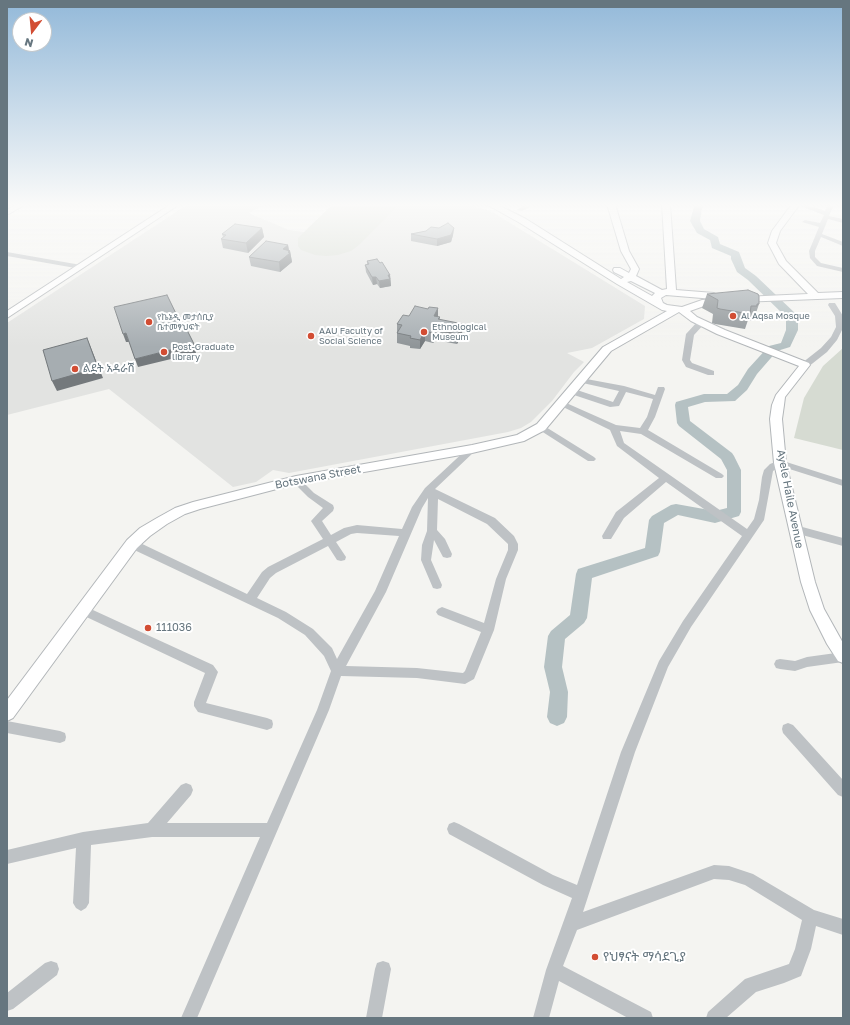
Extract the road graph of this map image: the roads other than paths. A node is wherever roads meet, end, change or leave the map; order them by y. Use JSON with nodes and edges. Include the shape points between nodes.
{"nodes":[{"id":1,"x":92,"y":252,"type":"edge"},
{"id":2,"x":104,"y":252,"type":"edge"},
{"id":3,"x":572,"y":252,"type":"edge"},
{"id":4,"x":588,"y":252,"type":"edge"},
{"id":5,"x":626,"y":252,"type":"edge"},
{"id":6,"x":669,"y":252,"type":"edge"},
{"id":7,"x":768,"y":252,"type":"edge"},
{"id":8,"x":777,"y":252,"type":"edge"},
{"id":9,"x":812,"y":252,"type":"edge"},
{"id":10,"x":7,"y":254,"type":"edge"},
{"id":11,"x":72,"y":265,"type":"junction"},
{"id":12,"x":81,"y":267,"type":"junction"},
{"id":13,"x":843,"y":270,"type":"edge"},
{"id":14,"x":630,"y":278,"type":"junction"},
{"id":15,"x":796,"y":280,"type":"junction"},
{"id":16,"x":620,"y":282,"type":"junction"},
{"id":17,"x":672,"y":292,"type":"junction"},
{"id":18,"x":832,"y":292,"type":"junction"},
{"id":19,"x":843,"y":292,"type":"edge"},
{"id":20,"x":661,"y":293,"type":"junction"},
{"id":21,"x":683,"y":294,"type":"junction"},
{"id":22,"x":788,"y":295,"type":"junction"},
{"id":23,"x":809,"y":295,"type":"junction"},
{"id":24,"x":843,"y":295,"type":"edge"},
{"id":25,"x":732,"y":298,"type":"junction"},
{"id":26,"x":655,"y":301,"type":"junction"},
{"id":27,"x":832,"y":306,"type":"dead end"},
{"id":28,"x":7,"y":308,"type":"edge"},
{"id":29,"x":682,"y":309,"type":"junction"},
{"id":30,"x":7,"y":315,"type":"edge"},
{"id":31,"x":660,"y":319,"type":"junction"},
{"id":32,"x":697,"y":321,"type":"junction"},
{"id":33,"x":805,"y":364,"type":"junction"},
{"id":34,"x":711,"y":373,"type":"dead end"},
{"id":35,"x":581,"y":380,"type":"junction"},
{"id":36,"x":624,"y":389,"type":"junction"},
{"id":37,"x":571,"y":391,"type":"junction"},
{"id":38,"x":560,"y":404,"type":"junction"},
{"id":39,"x":541,"y":427,"type":"junction"},
{"id":40,"x":614,"y":428,"type":"junction"},
{"id":41,"x":643,"y":431,"type":"junction"},
{"id":42,"x":472,"y":449,"type":"junction"},
{"id":43,"x":591,"y":459,"type":"dead end"},
{"id":44,"x":780,"y":463,"type":"junction"},
{"id":45,"x":718,"y":476,"type":"dead end"},
{"id":46,"x":665,"y":478,"type":"junction"},
{"id":47,"x":296,"y":480,"type":"junction"},
{"id":48,"x":843,"y":483,"type":"edge"},
{"id":49,"x":431,"y":492,"type":"junction"},
{"id":50,"x":795,"y":529,"type":"junction"},
{"id":51,"x":432,"y":531,"type":"junction"},
{"id":52,"x":406,"y":533,"type":"junction"},
{"id":53,"x":607,"y":536,"type":"dead end"},
{"id":54,"x":749,"y":536,"type":"junction"},
{"id":55,"x":330,"y":539,"type":"junction"},
{"id":56,"x":843,"y":542,"type":"edge"},
{"id":57,"x":132,"y":544,"type":"junction"},
{"id":58,"x":446,"y":554,"type":"dead end"},
{"id":59,"x":341,"y":557,"type":"dead end"},
{"id":60,"x":437,"y":585,"type":"dead end"},
{"id":61,"x":249,"y":600,"type":"junction"},
{"id":62,"x":82,"y":610,"type":"junction"},
{"id":63,"x":442,"y":612,"type":"dead end"},
{"id":64,"x":488,"y":630,"type":"junction"},
{"id":65,"x":837,"y":639,"type":"edge"},
{"id":66,"x":843,"y":656,"type":"edge"},
{"id":67,"x":780,"y":664,"type":"dead end"},
{"id":68,"x":337,"y":671,"type":"junction"},
{"id":69,"x":7,"y":713,"type":"edge"},
{"id":70,"x":267,"y":724,"type":"dead end"},
{"id":71,"x":7,"y":727,"type":"edge"},
{"id":72,"x":788,"y":729,"type":"dead end"},
{"id":73,"x":60,"y":737,"type":"dead end"},
{"id":74,"x":186,"y":790,"type":"dead end"},
{"id":75,"x":843,"y":790,"type":"edge"},
{"id":76,"x":454,"y":829,"type":"dead end"},
{"id":77,"x":152,"y":830,"type":"junction"},
{"id":78,"x":270,"y":830,"type":"junction"},
{"id":79,"x":83,"y":839,"type":"junction"},
{"id":80,"x":7,"y":858,"type":"edge"},
{"id":81,"x":581,"y":894,"type":"junction"},
{"id":82,"x":81,"y":903,"type":"dead end"},
{"id":83,"x":810,"y":916,"type":"junction"},
{"id":84,"x":571,"y":924,"type":"junction"},
{"id":85,"x":843,"y":927,"type":"edge"},
{"id":86,"x":51,"y":969,"type":"dead end"},
{"id":87,"x":383,"y":969,"type":"dead end"},
{"id":88,"x":554,"y":970,"type":"junction"},
{"id":89,"x":7,"y":1003,"type":"edge"},
{"id":90,"x":189,"y":1018,"type":"edge"},
{"id":91,"x":374,"y":1018,"type":"edge"},
{"id":92,"x":540,"y":1018,"type":"edge"},
{"id":93,"x":645,"y":1018,"type":"edge"},
{"id":94,"x":714,"y":1018,"type":"edge"}],
"edges":[{"from":1,"to":11,"type":"main road"},
{"from":2,"to":12,"type":"main road"},
{"from":3,"to":16,"type":"main road"},
{"from":4,"to":14,"type":"main road"},
{"from":5,"to":14,"type":"main road","via":[[635,269]]},
{"from":6,"to":17,"type":"main road"},
{"from":7,"to":15,"type":"main road"},
{"from":8,"to":15,"type":"main road"},
{"from":9,"to":13,"type":"street","via":[[812,257],[819,265]]},
{"from":10,"to":11,"type":"street"},
{"from":11,"to":12,"type":"street"},
{"from":11,"to":28,"type":"main road"},
{"from":12,"to":30,"type":"main road"},
{"from":14,"to":16,"type":"main road"},
{"from":14,"to":20,"type":"main road"},
{"from":15,"to":18,"type":"main road"},
{"from":15,"to":22,"type":"main road"},
{"from":15,"to":23,"type":"main road"},
{"from":16,"to":26,"type":"main road"},
{"from":17,"to":20,"type":"main road"},
{"from":17,"to":21,"type":"main road"},
{"from":18,"to":19,"type":"main road"},
{"from":18,"to":23,"type":"main road"},
{"from":20,"to":26,"type":"main road"},
{"from":21,"to":25,"type":"main road"},
{"from":21,"to":29,"type":"main road","via":[[690,300],[691,306]]},
{"from":22,"to":23,"type":"main road"},
{"from":22,"to":25,"type":"main road"},
{"from":23,"to":24,"type":"main road"},
{"from":25,"to":29,"type":"main road","name":"Botswana Street"},
{"from":26,"to":29,"type":"main road","via":[[665,308]]},
{"from":26,"to":31,"type":"main road"},
{"from":27,"to":33,"type":"street","via":[[839,316],[840,327],[824,350]]},
{"from":29,"to":31,"type":"main road","name":"Botswana Street"},
{"from":29,"to":32,"type":"main road"},
{"from":31,"to":32,"type":"main road","via":[[678,316]]},
{"from":31,"to":35,"type":"main road","name":"Botswana Street","via":[[607,349]]},
{"from":32,"to":33,"type":"main road"},
{"from":32,"to":34,"type":"street","via":[[690,334],[686,360],[689,365]]},
{"from":33,"to":44,"type":"main road","name":"Ayele Haile Avenue","via":[[780,397],[776,419]]},
{"from":35,"to":36,"type":"street"},
{"from":35,"to":37,"type":"main road","name":"Botswana Street"},
{"from":36,"to":37,"type":"street","via":[[613,405]]},
{"from":36,"to":41,"type":"street","via":[[660,393]]},
{"from":37,"to":38,"type":"main road","name":"Botswana Street"},
{"from":38,"to":39,"type":"main road","name":"Botswana Street"},
{"from":38,"to":40,"type":"street"},
{"from":39,"to":42,"type":"main road","name":"Botswana Street","via":[[520,438]]},
{"from":39,"to":43,"type":"street"},
{"from":40,"to":41,"type":"street"},
{"from":40,"to":46,"type":"street","via":[[620,444]]},
{"from":41,"to":45,"type":"street"},
{"from":42,"to":47,"type":"main road","name":"Botswana Street"},
{"from":42,"to":49,"type":"street"},
{"from":44,"to":48,"type":"street"},
{"from":44,"to":50,"type":"main road","name":"Ayele Haile Avenue"},
{"from":44,"to":54,"type":"street","via":[[773,466],[767,477],[759,520]]},
{"from":46,"to":53,"type":"street","via":[[620,515]]},
{"from":46,"to":54,"type":"street"},
{"from":47,"to":55,"type":"street","via":[[329,508],[316,520]]},
{"from":47,"to":57,"type":"main road","name":"Botswana Street","via":[[180,511],[145,532]]},
{"from":49,"to":51,"type":"street"},
{"from":49,"to":52,"type":"street","via":[[418,507]]},
{"from":49,"to":64,"type":"street","via":[[491,521],[513,544]]},
{"from":50,"to":56,"type":"street"},
{"from":50,"to":65,"type":"main road","name":"Ayele Haile Avenue","via":[[817,610]]},
{"from":51,"to":58,"type":"street"},
{"from":51,"to":60,"type":"street","via":[[427,545],[426,560]]},
{"from":52,"to":55,"type":"street","via":[[357,529]]},
{"from":52,"to":68,"type":"street","via":[[380,592]]},
{"from":54,"to":81,"type":"street","via":[[687,624],[663,665],[628,752]]},
{"from":55,"to":59,"type":"street"},
{"from":55,"to":61,"type":"street","via":[[272,570]]},
{"from":57,"to":61,"type":"street"},
{"from":57,"to":62,"type":"main road","name":"Botswana Street"},
{"from":61,"to":68,"type":"street","via":[[282,615],[309,632],[328,652]]},
{"from":62,"to":69,"type":"main road","name":"Botswana Street"},
{"from":62,"to":70,"type":"street","via":[[209,669],[212,672],[200,702],[202,708]]},
{"from":63,"to":64,"type":"street"},
{"from":64,"to":68,"type":"street","via":[[470,675],[465,680],[417,674]]},
{"from":65,"to":66,"type":"main road","name":"Ayele Haile Avenue"},
{"from":66,"to":67,"type":"street","via":[[796,666]]},
{"from":68,"to":78,"type":"street","via":[[324,710]]},
{"from":71,"to":73,"type":"street"},
{"from":72,"to":75,"type":"street"},
{"from":74,"to":77,"type":"street"},
{"from":76,"to":81,"type":"street","via":[[548,880]]},
{"from":77,"to":78,"type":"street"},
{"from":77,"to":79,"type":"street"},
{"from":78,"to":90,"type":"street"},
{"from":79,"to":80,"type":"street"},
{"from":79,"to":82,"type":"street"},
{"from":81,"to":84,"type":"street"},
{"from":83,"to":84,"type":"street","via":[[748,879],[729,873],[714,872]]},
{"from":83,"to":85,"type":"street"},
{"from":83,"to":94,"type":"street","via":[[803,949],[795,970],[751,985]]},
{"from":84,"to":88,"type":"street"},
{"from":86,"to":89,"type":"street"},
{"from":87,"to":91,"type":"street"},
{"from":88,"to":92,"type":"street"},
{"from":88,"to":93,"type":"street"}]}
